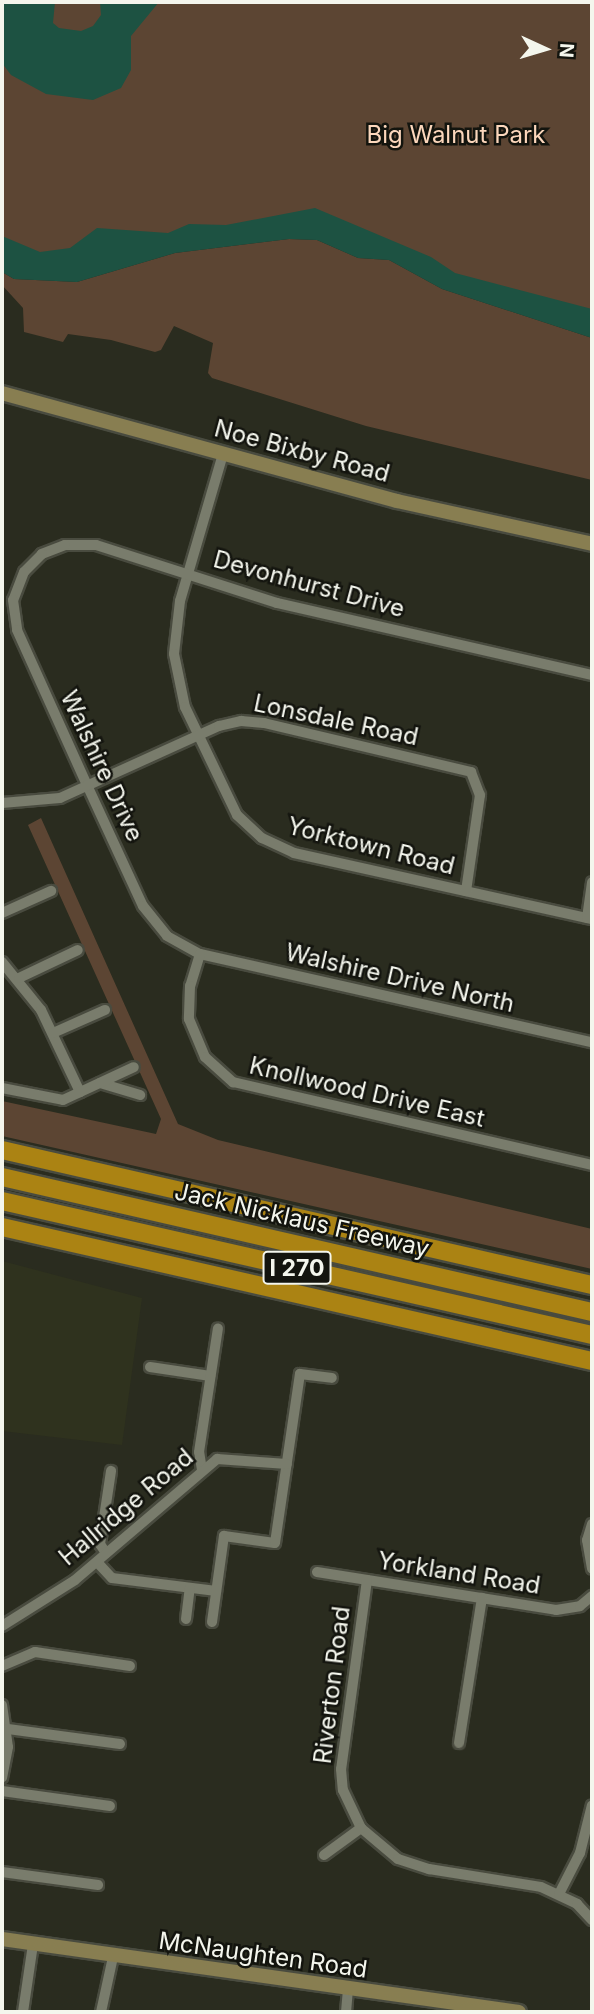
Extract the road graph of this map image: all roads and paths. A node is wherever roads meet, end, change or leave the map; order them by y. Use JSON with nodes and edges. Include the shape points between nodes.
{"nodes":[{"id":1,"x":2,"y":393,"type":"edge"},
{"id":2,"x":223,"y":454,"type":"junction"},
{"id":3,"x":592,"y":544,"type":"edge"},
{"id":4,"x":24,"y":572,"type":"joint"},
{"id":5,"x":187,"y":574,"type":"junction"},
{"id":6,"x":592,"y":676,"type":"edge"},
{"id":7,"x":197,"y":735,"type":"junction"},
{"id":8,"x":87,"y":785,"type":"junction"},
{"id":9,"x":2,"y":803,"type":"edge"},
{"id":10,"x":592,"y":883,"type":"edge"},
{"id":11,"x":51,"y":891,"type":"dead end"},
{"id":12,"x":466,"y":891,"type":"junction"},
{"id":13,"x":2,"y":913,"type":"edge"},
{"id":14,"x":589,"y":919,"type":"edge"},
{"id":15,"x":78,"y":950,"type":"dead end"},
{"id":16,"x":200,"y":954,"type":"junction"},
{"id":17,"x":2,"y":962,"type":"edge"},
{"id":18,"x":19,"y":978,"type":"junction"},
{"id":19,"x":105,"y":1010,"type":"dead end"},
{"id":20,"x":53,"y":1033,"type":"junction"},
{"id":21,"x":592,"y":1042,"type":"edge"},
{"id":22,"x":134,"y":1066,"type":"dead end"},
{"id":23,"x":100,"y":1083,"type":"junction"},
{"id":24,"x":2,"y":1088,"type":"edge"},
{"id":25,"x":79,"y":1092,"type":"junction"},
{"id":26,"x":141,"y":1095,"type":"dead end"},
{"id":27,"x":2,"y":1150,"type":"edge"},
{"id":28,"x":592,"y":1165,"type":"edge"},
{"id":29,"x":2,"y":1177,"type":"edge"},
{"id":30,"x":2,"y":1201,"type":"edge"},
{"id":31,"x":2,"y":1227,"type":"edge"},
{"id":32,"x":592,"y":1285,"type":"edge"},
{"id":33,"x":592,"y":1312,"type":"edge"},
{"id":34,"x":218,"y":1328,"type":"dead end"},
{"id":35,"x":592,"y":1335,"type":"edge"},
{"id":36,"x":592,"y":1361,"type":"edge"},
{"id":37,"x":150,"y":1367,"type":"dead end"},
{"id":38,"x":210,"y":1376,"type":"junction"},
{"id":39,"x":332,"y":1378,"type":"dead end"},
{"id":40,"x":287,"y":1464,"type":"junction"},
{"id":41,"x":202,"y":1470,"type":"junction"},
{"id":42,"x":111,"y":1471,"type":"dead end"},
{"id":43,"x":592,"y":1524,"type":"edge"},
{"id":44,"x":106,"y":1553,"type":"junction"},
{"id":45,"x":97,"y":1562,"type":"junction"},
{"id":46,"x":592,"y":1569,"type":"edge"},
{"id":47,"x":317,"y":1572,"type":"dead end"},
{"id":48,"x":367,"y":1580,"type":"junction"},
{"id":49,"x":190,"y":1588,"type":"junction"},
{"id":50,"x":216,"y":1591,"type":"junction"},
{"id":51,"x":592,"y":1596,"type":"edge"},
{"id":52,"x":482,"y":1598,"type":"junction"},
{"id":53,"x":186,"y":1619,"type":"dead end"},
{"id":54,"x":212,"y":1622,"type":"dead end"},
{"id":55,"x":2,"y":1626,"type":"edge"},
{"id":56,"x":130,"y":1666,"type":"dead end"},
{"id":57,"x":2,"y":1667,"type":"edge"},
{"id":58,"x":2,"y":1705,"type":"edge"},
{"id":59,"x":8,"y":1729,"type":"junction"},
{"id":60,"x":120,"y":1744,"type":"dead end"},
{"id":61,"x":459,"y":1744,"type":"dead end"},
{"id":62,"x":2,"y":1777,"type":"edge"},
{"id":63,"x":2,"y":1791,"type":"edge"},
{"id":64,"x":592,"y":1805,"type":"edge"},
{"id":65,"x":110,"y":1806,"type":"dead end"},
{"id":66,"x":360,"y":1828,"type":"junction"},
{"id":67,"x":324,"y":1855,"type":"dead end"},
{"id":68,"x":2,"y":1872,"type":"edge"},
{"id":69,"x":98,"y":1885,"type":"dead end"},
{"id":70,"x":559,"y":1894,"type":"junction"},
{"id":71,"x":592,"y":1920,"type":"edge"},
{"id":72,"x":2,"y":1939,"type":"edge"},
{"id":73,"x":33,"y":1944,"type":"junction"},
{"id":74,"x":113,"y":1957,"type":"junction"},
{"id":75,"x":348,"y":1991,"type":"junction"},
{"id":76,"x":23,"y":2012,"type":"edge"},
{"id":77,"x":101,"y":2012,"type":"edge"},
{"id":78,"x":346,"y":2012,"type":"edge"},
{"id":79,"x":519,"y":2012,"type":"edge"}],
"edges":[{"from":1,"to":2,"type":"street","name":"Noe Bixby Road"},
{"from":2,"to":3,"type":"street","name":"Noe Bixby Road","via":[[397,501]]},
{"from":2,"to":5,"type":"street","name":"Yorktown Road"},
{"from":4,"to":5,"type":"street","name":"Devonhurst Drive","via":[[54,548],[81,543]]},
{"from":4,"to":8,"type":"street","name":"Walshire Drive","via":[[13,600],[17,630]]},
{"from":5,"to":6,"type":"street","name":"Devonhurst Drive","via":[[277,603]]},
{"from":5,"to":7,"type":"street","name":"Yorktown Road","via":[[174,654],[180,689]]},
{"from":7,"to":8,"type":"street","name":"Lonsdale Road"},
{"from":7,"to":12,"type":"street","name":"Yorktown Road","via":[[237,815],[262,838],[294,853]]},
{"from":7,"to":12,"type":"street","name":"Lonsdale Road","via":[[230,722],[253,721],[471,772],[480,795]]},
{"from":8,"to":9,"type":"street","name":"Lonsdale Road","via":[[48,802]]},
{"from":8,"to":16,"type":"street","name":"Walshire Drive","via":[[149,914],[167,936]]},
{"from":10,"to":14,"type":"street"},
{"from":11,"to":13,"type":"street"},
{"from":12,"to":14,"type":"street","name":"Yorktown Road"},
{"from":15,"to":18,"type":"street"},
{"from":16,"to":21,"type":"street","name":"Walshire Drive North"},
{"from":16,"to":28,"type":"street","name":"Knollwood Drive East","via":[[190,986],[189,1019],[205,1057],[233,1082]]},
{"from":17,"to":18,"type":"street"},
{"from":18,"to":20,"type":"street"},
{"from":19,"to":20,"type":"street"},
{"from":20,"to":25,"type":"street"},
{"from":22,"to":23,"type":"street"},
{"from":23,"to":25,"type":"street"},
{"from":23,"to":26,"type":"street"},
{"from":24,"to":25,"type":"street","via":[[58,1100]]},
{"from":27,"to":32,"type":"highway"},
{"from":29,"to":33,"type":"highway","name":"Jack Nicklaus Freeway","number":"I 270"},
{"from":30,"to":35,"type":"highway","name":"Jack Nicklaus Freeway","number":"I 270"},
{"from":31,"to":36,"type":"highway"},
{"from":34,"to":38,"type":"street"},
{"from":37,"to":38,"type":"street"},
{"from":38,"to":41,"type":"street","via":[[199,1452]]},
{"from":39,"to":40,"type":"street","via":[[300,1374]]},
{"from":40,"to":41,"type":"street","name":"Hallridge Road","via":[[226,1457]]},
{"from":40,"to":50,"type":"street","via":[[275,1543],[224,1536]]},
{"from":41,"to":44,"type":"street","name":"Hallridge Road"},
{"from":42,"to":44,"type":"street","via":[[100,1544]]},
{"from":43,"to":46,"type":"street","via":[[587,1540]]},
{"from":44,"to":45,"type":"street","name":"Hallridge Road"},
{"from":45,"to":49,"type":"street","via":[[112,1578]]},
{"from":45,"to":55,"type":"street","name":"Hallridge Road"},
{"from":47,"to":48,"type":"street","name":"Yorkland Road"},
{"from":48,"to":52,"type":"street","name":"Yorkland Road"},
{"from":48,"to":66,"type":"street","name":"Riverton Road","via":[[341,1769],[343,1790]]},
{"from":49,"to":50,"type":"street"},
{"from":49,"to":53,"type":"street"},
{"from":50,"to":54,"type":"street"},
{"from":51,"to":52,"type":"street","name":"Yorkland Road","via":[[580,1606],[555,1610]]},
{"from":52,"to":61,"type":"street"},
{"from":56,"to":57,"type":"street","via":[[35,1652]]},
{"from":58,"to":59,"type":"street"},
{"from":59,"to":60,"type":"street"},
{"from":59,"to":62,"type":"street"},
{"from":63,"to":65,"type":"street"},
{"from":64,"to":70,"type":"street","via":[[580,1853]]},
{"from":66,"to":67,"type":"street"},
{"from":66,"to":70,"type":"street","name":"Riverton Road","via":[[383,1850],[429,1869],[523,1883]]},
{"from":68,"to":69,"type":"street"},
{"from":70,"to":71,"type":"street","name":"Riverton Road"},
{"from":72,"to":73,"type":"street","name":"McNaughten Road"},
{"from":73,"to":74,"type":"street","name":"McNaughten Road"},
{"from":73,"to":76,"type":"street"},
{"from":74,"to":75,"type":"street","name":"McNaughten Road"},
{"from":74,"to":77,"type":"street"},
{"from":75,"to":78,"type":"street"},
{"from":75,"to":79,"type":"street","name":"McNaughten Road"}]}
